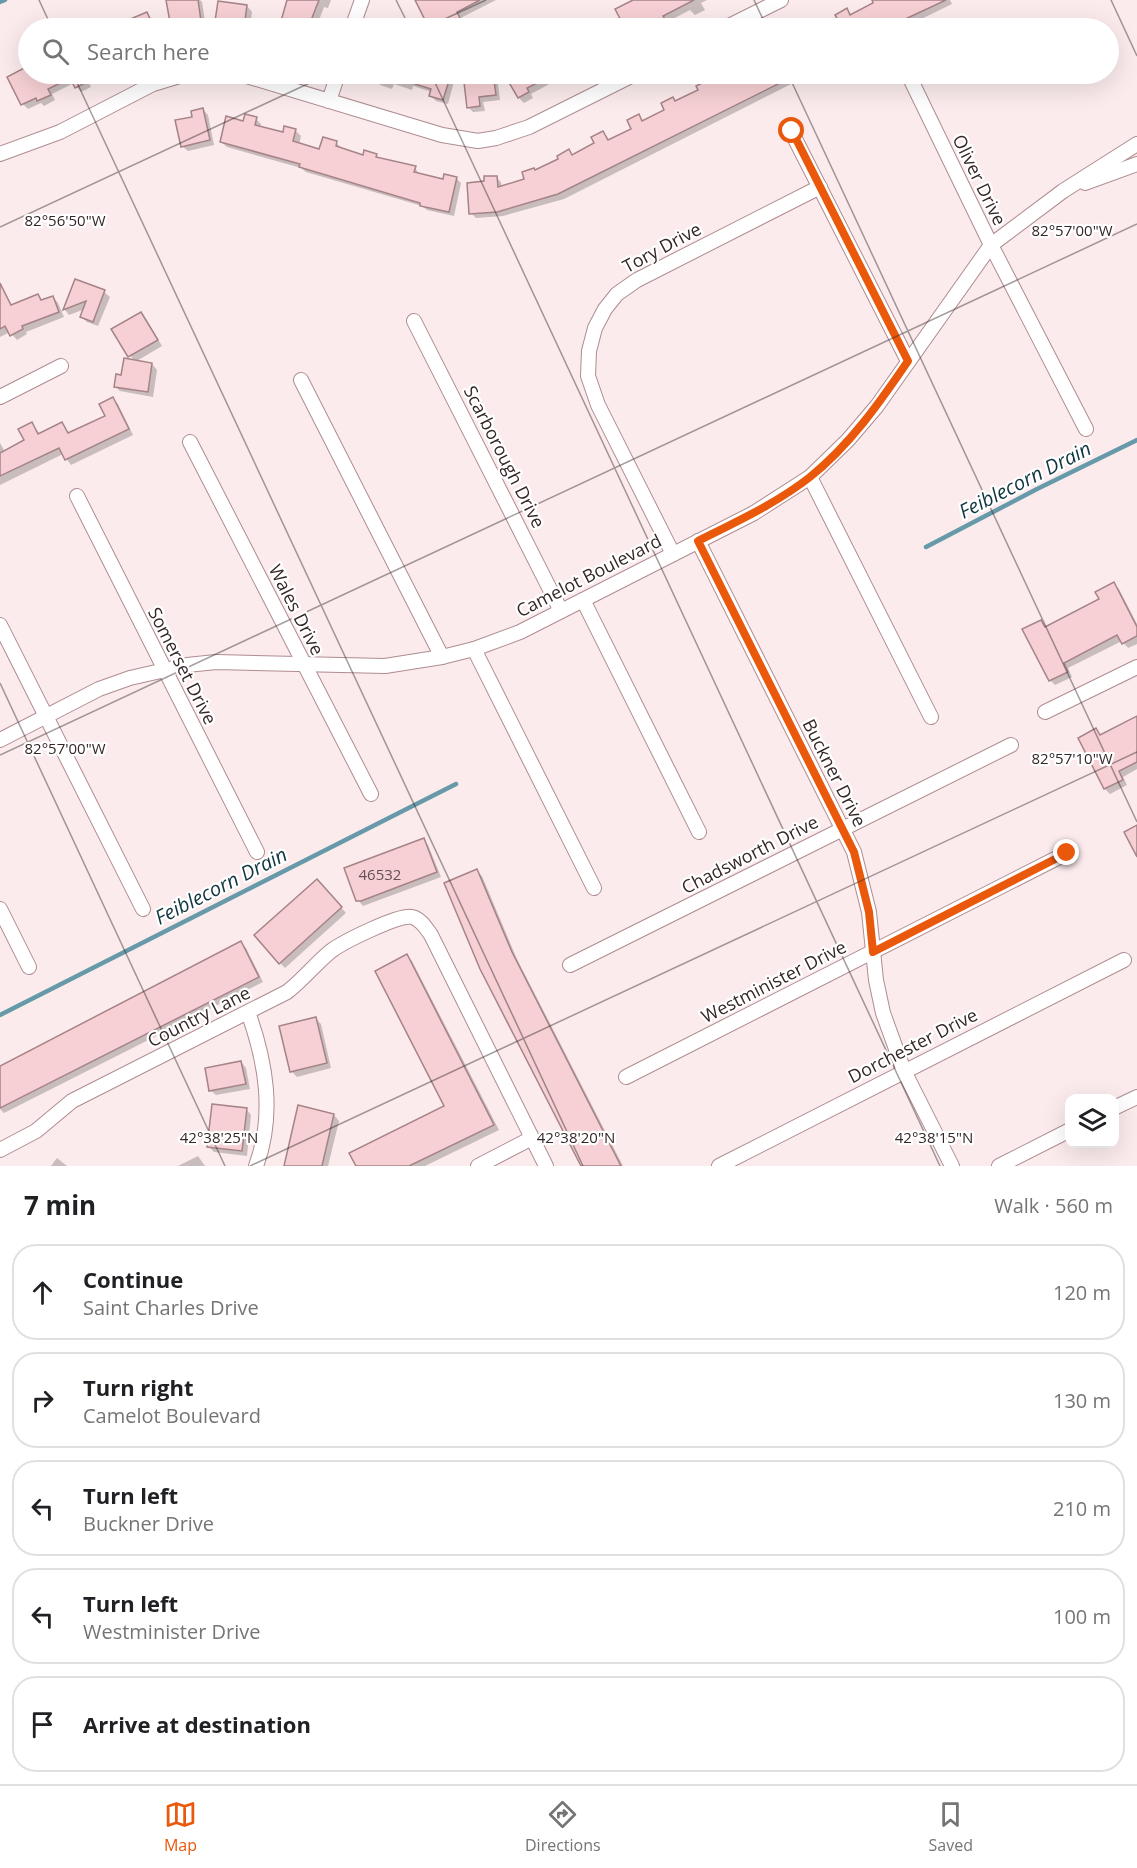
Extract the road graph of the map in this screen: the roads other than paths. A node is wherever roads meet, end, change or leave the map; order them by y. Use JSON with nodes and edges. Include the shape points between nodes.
{"nodes":[{"id":1,"x":362,"y":0,"type":"edge"},
{"id":2,"x":781,"y":0,"type":"edge"},
{"id":3,"x":356,"y":18,"type":"edge"},
{"id":4,"x":745,"y":18,"type":"edge"},
{"id":5,"x":153,"y":84,"type":"edge"},
{"id":6,"x":273,"y":84,"type":"edge"},
{"id":7,"x":335,"y":84,"type":"edge"},
{"id":8,"x":615,"y":84,"type":"edge"},
{"id":9,"x":913,"y":84,"type":"edge"},
{"id":10,"x":329,"y":101,"type":"junction"},
{"id":11,"x":792,"y":131,"type":"dead end"},
{"id":12,"x":1137,"y":144,"type":"edge"},
{"id":13,"x":0,"y":154,"type":"edge"},
{"id":14,"x":1137,"y":164,"type":"edge"},
{"id":15,"x":820,"y":187,"type":"junction"},
{"id":16,"x":1063,"y":191,"type":"junction"},
{"id":17,"x":991,"y":245,"type":"junction"},
{"id":18,"x":414,"y":321,"type":"dead end"},
{"id":19,"x":908,"y":361,"type":"junction"},
{"id":20,"x":61,"y":366,"type":"dead end"},
{"id":21,"x":301,"y":380,"type":"dead end"},
{"id":22,"x":0,"y":397,"type":"edge"},
{"id":23,"x":1086,"y":429,"type":"dead end"},
{"id":24,"x":190,"y":442,"type":"dead end"},
{"id":25,"x":810,"y":477,"type":"junction"},
{"id":26,"x":77,"y":496,"type":"dead end"},
{"id":27,"x":698,"y":541,"type":"junction"},
{"id":28,"x":673,"y":554,"type":"junction"},
{"id":29,"x":583,"y":600,"type":"junction"},
{"id":30,"x":561,"y":611,"type":"junction"},
{"id":31,"x":0,"y":626,"type":"edge"},
{"id":32,"x":474,"y":649,"type":"junction"},
{"id":33,"x":442,"y":657,"type":"junction"},
{"id":34,"x":303,"y":665,"type":"junction"},
{"id":35,"x":1137,"y":667,"type":"edge"},
{"id":36,"x":163,"y":670,"type":"junction"},
{"id":37,"x":1045,"y":712,"type":"dead end"},
{"id":38,"x":46,"y":716,"type":"junction"},
{"id":39,"x":931,"y":717,"type":"dead end"},
{"id":40,"x":0,"y":740,"type":"edge"},
{"id":41,"x":1011,"y":745,"type":"dead end"},
{"id":42,"x":371,"y":794,"type":"dead end"},
{"id":43,"x":843,"y":829,"type":"junction"},
{"id":44,"x":699,"y":832,"type":"dead end"},
{"id":45,"x":257,"y":852,"type":"dead end"},
{"id":46,"x":1067,"y":853,"type":"dead end"},
{"id":47,"x":594,"y":888,"type":"dead end"},
{"id":48,"x":0,"y":909,"type":"edge"},
{"id":49,"x":143,"y":909,"type":"dead end"},
{"id":50,"x":873,"y":952,"type":"junction"},
{"id":51,"x":1124,"y":960,"type":"dead end"},
{"id":52,"x":570,"y":965,"type":"dead end"},
{"id":53,"x":29,"y":967,"type":"dead end"},
{"id":54,"x":248,"y":1012,"type":"junction"},
{"id":55,"x":904,"y":1071,"type":"junction"},
{"id":56,"x":626,"y":1077,"type":"dead end"},
{"id":57,"x":1137,"y":1096,"type":"edge"},
{"id":58,"x":1119,"y":1105,"type":"edge"},
{"id":59,"x":1065,"y":1133,"type":"edge"},
{"id":60,"x":532,"y":1138,"type":"junction"},
{"id":61,"x":0,"y":1150,"type":"edge"},
{"id":62,"x":256,"y":1166,"type":"edge"},
{"id":63,"x":477,"y":1166,"type":"edge"},
{"id":64,"x":546,"y":1166,"type":"edge"},
{"id":65,"x":719,"y":1166,"type":"edge"},
{"id":66,"x":952,"y":1166,"type":"edge"},
{"id":67,"x":999,"y":1166,"type":"edge"}],
"edges":[{"from":1,"to":3,"type":"street"},
{"from":2,"to":4,"type":"street"},
{"from":5,"to":13,"type":"street","via":[[60,132]]},
{"from":6,"to":10,"type":"street"},
{"from":7,"to":10,"type":"street"},
{"from":8,"to":10,"type":"street","via":[[529,127],[478,141],[442,135]]},
{"from":9,"to":17,"type":"street","name":"Oliver Drive"},
{"from":11,"to":15,"type":"street"},
{"from":12,"to":16,"type":"street","name":"Camelot Boulevard"},
{"from":14,"to":16,"type":"street","name":"Camelot Boulevard"},
{"from":15,"to":19,"type":"street"},
{"from":15,"to":28,"type":"street","name":"Tory Drive","via":[[637,280],[617,294],[595,328],[588,376],[598,405]]},
{"from":16,"to":17,"type":"street","name":"Camelot Boulevard"},
{"from":17,"to":19,"type":"street","name":"Camelot Boulevard"},
{"from":17,"to":23,"type":"street","name":"Oliver Drive"},
{"from":18,"to":30,"type":"street","name":"Scarborough Drive"},
{"from":19,"to":25,"type":"street","name":"Camelot Boulevard","via":[[877,406]]},
{"from":20,"to":22,"type":"street"},
{"from":21,"to":33,"type":"street"},
{"from":24,"to":34,"type":"street","name":"Wales Drive"},
{"from":25,"to":27,"type":"street","name":"Camelot Boulevard"},
{"from":25,"to":39,"type":"street"},
{"from":26,"to":36,"type":"street","name":"Somerset Drive"},
{"from":27,"to":28,"type":"street","name":"Camelot Boulevard"},
{"from":27,"to":43,"type":"street","name":"Buckner Drive"},
{"from":28,"to":29,"type":"street","name":"Camelot Boulevard"},
{"from":29,"to":30,"type":"street","name":"Camelot Boulevard"},
{"from":29,"to":44,"type":"street"},
{"from":30,"to":32,"type":"street","name":"Camelot Boulevard"},
{"from":31,"to":38,"type":"street"},
{"from":32,"to":33,"type":"street","name":"Camelot Boulevard"},
{"from":32,"to":47,"type":"street"},
{"from":33,"to":34,"type":"street","name":"Camelot Boulevard","via":[[385,666]]},
{"from":34,"to":36,"type":"street","name":"Camelot Boulevard","via":[[216,662]]},
{"from":34,"to":42,"type":"street","name":"Wales Drive"},
{"from":35,"to":37,"type":"street"},
{"from":36,"to":38,"type":"street","name":"Camelot Boulevard","via":[[99,689]]},
{"from":36,"to":45,"type":"street","name":"Somerset Drive"},
{"from":38,"to":40,"type":"street","name":"Camelot Boulevard"},
{"from":38,"to":49,"type":"street"},
{"from":41,"to":43,"type":"street","name":"Chadsworth Drive"},
{"from":43,"to":50,"type":"street","name":"Buckner Drive","via":[[862,880]]},
{"from":43,"to":52,"type":"street","name":"Chadsworth Drive"},
{"from":46,"to":50,"type":"street","name":"Westminister Drive"},
{"from":48,"to":53,"type":"street"},
{"from":50,"to":55,"type":"street","name":"Buckner Drive","via":[[883,1013]]},
{"from":50,"to":56,"type":"street","name":"Westminister Drive"},
{"from":51,"to":55,"type":"street","name":"Dorchester Drive"},
{"from":54,"to":60,"type":"street","name":"Country Lane","via":[[295,986],[334,949],[393,920],[412,917],[422,922],[431,935]]},
{"from":54,"to":61,"type":"street","name":"Country Lane","via":[[72,1101],[36,1131]]},
{"from":54,"to":62,"type":"street","via":[[264,1062],[266,1083],[264,1134]]},
{"from":55,"to":65,"type":"street","name":"Dorchester Drive"},
{"from":55,"to":66,"type":"street","name":"Buckner Drive"},
{"from":57,"to":58,"type":"street"},
{"from":59,"to":67,"type":"street"},
{"from":60,"to":63,"type":"street"},
{"from":60,"to":64,"type":"street"}]}
